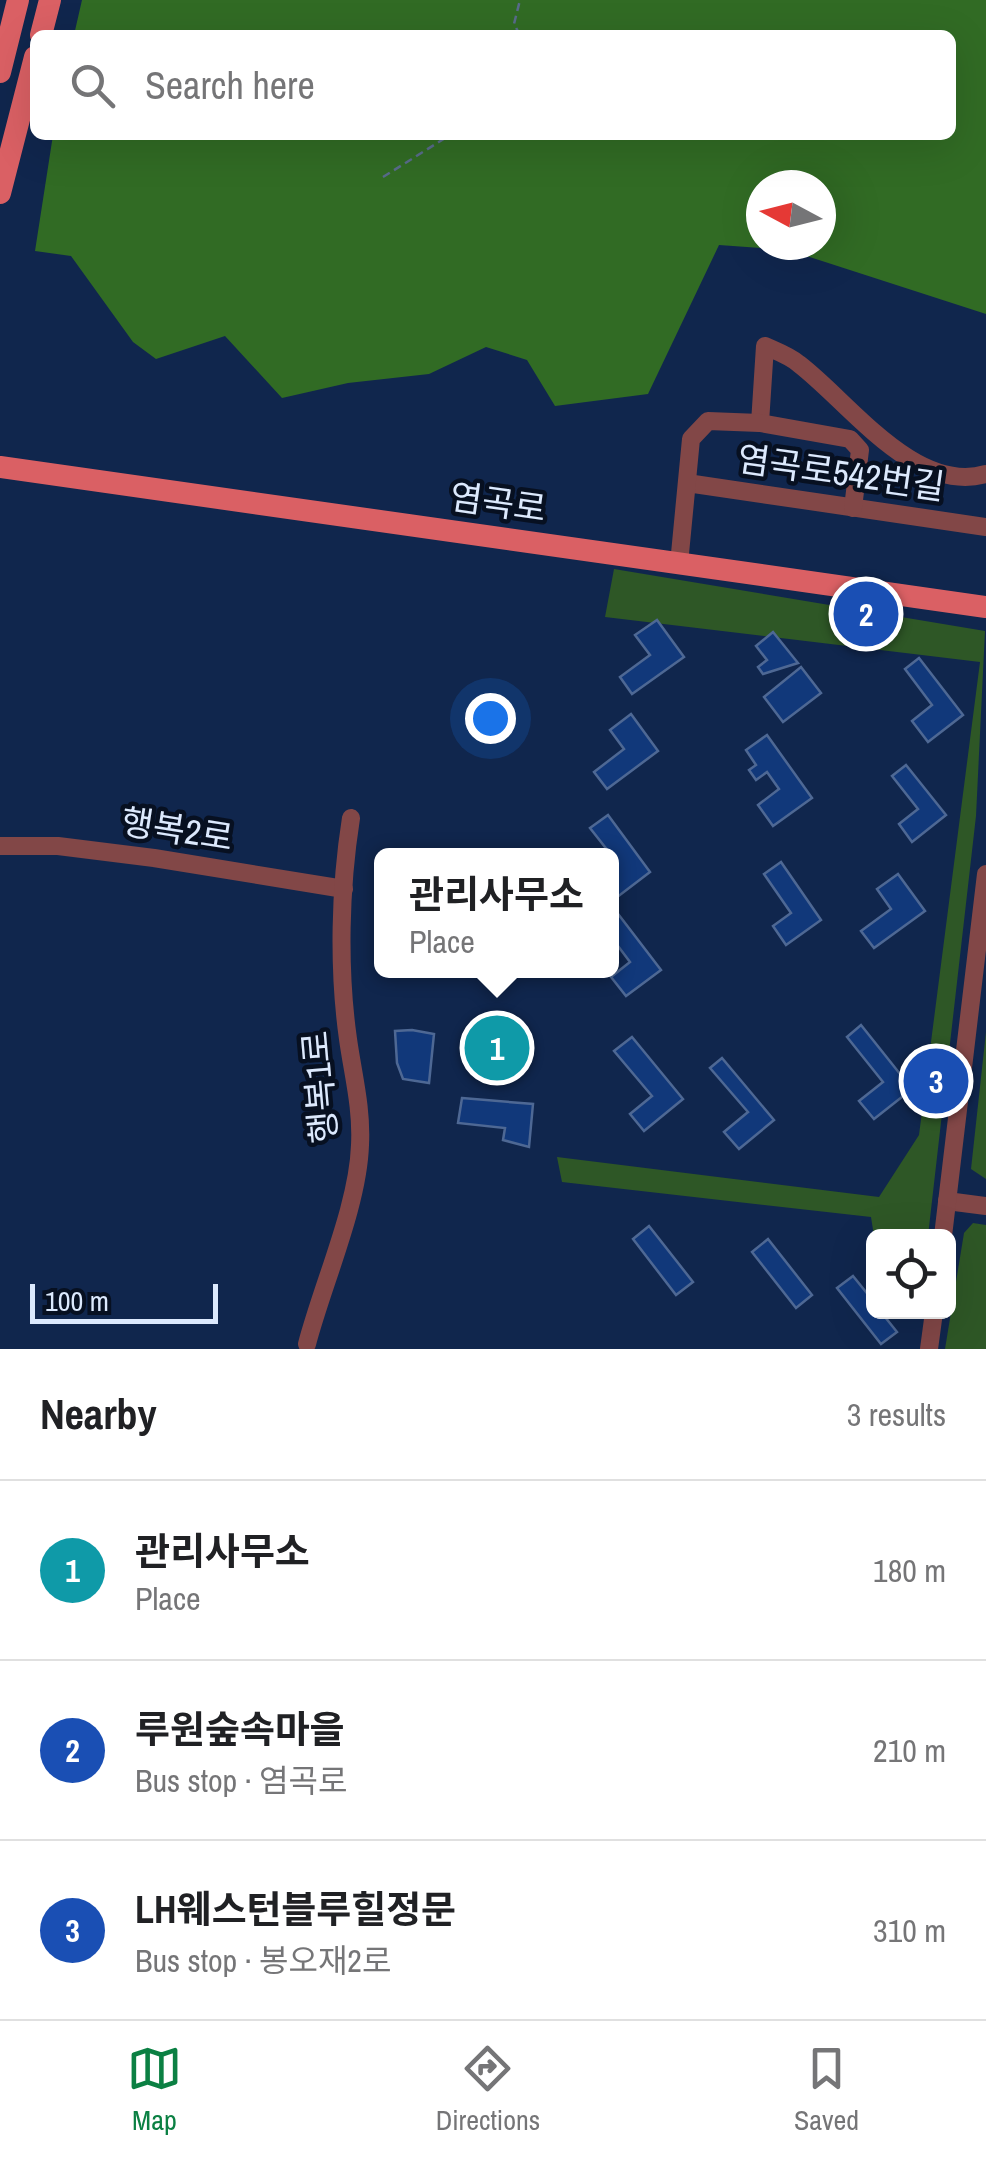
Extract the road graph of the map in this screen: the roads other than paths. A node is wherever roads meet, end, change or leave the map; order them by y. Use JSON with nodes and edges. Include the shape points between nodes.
{"nodes":[{"id":1,"x":18,"y":0,"type":"edge"},
{"id":2,"x":50,"y":0,"type":"edge"},
{"id":3,"x":41,"y":30,"type":"edge"},
{"id":4,"x":0,"y":72,"type":"edge"},
{"id":5,"x":30,"y":76,"type":"edge"},
{"id":6,"x":0,"y":193,"type":"edge"},
{"id":7,"x":760,"y":422,"type":"junction"},
{"id":8,"x":0,"y":451,"type":"edge"},
{"id":9,"x":0,"y":468,"type":"edge"},
{"id":10,"x":42,"y":474,"type":"junction"},
{"id":11,"x":986,"y":474,"type":"edge"},
{"id":12,"x":0,"y":477,"type":"edge"},
{"id":13,"x":688,"y":483,"type":"junction"},
{"id":14,"x":853,"y":508,"type":"junction"},
{"id":15,"x":986,"y":527,"type":"edge"},
{"id":16,"x":679,"y":564,"type":"junction"},
{"id":17,"x":986,"y":607,"type":"edge"},
{"id":18,"x":351,"y":818,"type":"dead end"},
{"id":19,"x":0,"y":846,"type":"edge"},
{"id":20,"x":986,"y":874,"type":"edge"},
{"id":21,"x":344,"y":889,"type":"junction"},
{"id":22,"x":947,"y":1201,"type":"junction"},
{"id":23,"x":986,"y":1206,"type":"edge"},
{"id":24,"x":944,"y":1229,"type":"edge"},
{"id":25,"x":933,"y":1319,"type":"edge"},
{"id":26,"x":307,"y":1344,"type":"dead end"},
{"id":27,"x":930,"y":1349,"type":"edge"}],
"edges":[{"from":1,"to":4,"type":"main road"},
{"from":2,"to":3,"type":"main road"},
{"from":5,"to":6,"type":"main road"},
{"from":7,"to":11,"type":"street","via":[[765,346],[798,362],[900,455],[967,480]]},
{"from":7,"to":13,"type":"street","via":[[708,420],[691,439]]},
{"from":7,"to":14,"type":"street","via":[[850,438],[860,450]]},
{"from":8,"to":10,"type":"main road"},
{"from":9,"to":10,"type":"main road","name":"염곡로"},
{"from":10,"to":12,"type":"main road"},
{"from":10,"to":16,"type":"main road","name":"염곡로"},
{"from":13,"to":14,"type":"street","name":"염곡로542번길"},
{"from":13,"to":16,"type":"street"},
{"from":14,"to":15,"type":"street","name":"염곡로542번길"},
{"from":16,"to":17,"type":"main road","name":"염곡로"},
{"from":18,"to":21,"type":"street","name":"행복1로"},
{"from":19,"to":21,"type":"street","name":"행복2로","via":[[154,858]]},
{"from":20,"to":22,"type":"street"},
{"from":21,"to":26,"type":"street","name":"행복1로","via":[[348,1037],[359,1090],[360,1147],[351,1202]]},
{"from":22,"to":23,"type":"street"},
{"from":22,"to":24,"type":"street"},
{"from":25,"to":27,"type":"street"}]}
